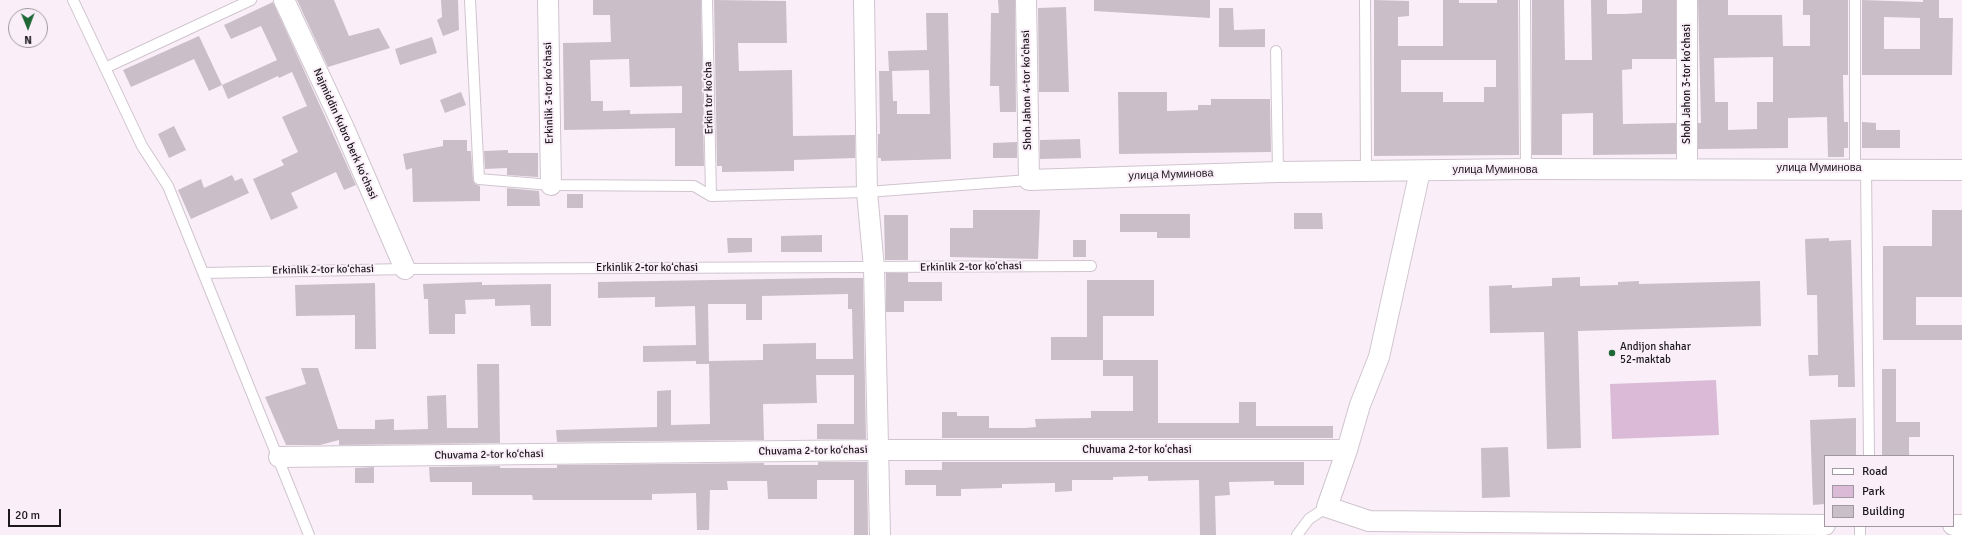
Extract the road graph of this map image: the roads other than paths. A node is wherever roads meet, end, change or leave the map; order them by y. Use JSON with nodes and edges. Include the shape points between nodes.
{"nodes":[{"id":1,"x":73,"y":0,"type":"edge"},
{"id":2,"x":251,"y":0,"type":"edge"},
{"id":3,"x":284,"y":0,"type":"edge"},
{"id":4,"x":470,"y":0,"type":"edge"},
{"id":5,"x":548,"y":0,"type":"edge"},
{"id":6,"x":707,"y":0,"type":"edge"},
{"id":7,"x":864,"y":0,"type":"edge"},
{"id":8,"x":1026,"y":0,"type":"edge"},
{"id":9,"x":1365,"y":0,"type":"edge"},
{"id":10,"x":1525,"y":0,"type":"edge"},
{"id":11,"x":1687,"y":0,"type":"edge"},
{"id":12,"x":1855,"y":0,"type":"edge"},
{"id":13,"x":1276,"y":51,"type":"dead end"},
{"id":14,"x":105,"y":68,"type":"junction"},
{"id":15,"x":1687,"y":168,"type":"junction"},
{"id":16,"x":1861,"y":168,"type":"junction"},
{"id":17,"x":1526,"y":169,"type":"junction"},
{"id":18,"x":1962,"y":170,"type":"edge"},
{"id":19,"x":1366,"y":171,"type":"junction"},
{"id":20,"x":1420,"y":171,"type":"junction"},
{"id":21,"x":1278,"y":172,"type":"junction"},
{"id":22,"x":1029,"y":180,"type":"junction"},
{"id":23,"x":551,"y":185,"type":"junction"},
{"id":24,"x":868,"y":192,"type":"junction"},
{"id":25,"x":711,"y":196,"type":"junction"},
{"id":26,"x":1091,"y":266,"type":"dead end"},
{"id":27,"x":405,"y":268,"type":"junction"},
{"id":28,"x":874,"y":268,"type":"junction"},
{"id":29,"x":204,"y":273,"type":"junction"},
{"id":30,"x":878,"y":450,"type":"junction"},
{"id":31,"x":1347,"y":450,"type":"junction"},
{"id":32,"x":1869,"y":455,"type":"edge"},
{"id":33,"x":279,"y":457,"type":"junction"},
{"id":34,"x":1327,"y":507,"type":"junction"},
{"id":35,"x":1824,"y":525,"type":"edge"},
{"id":36,"x":1369,"y":528,"type":"edge"},
{"id":37,"x":1536,"y":529,"type":"edge"},
{"id":38,"x":1697,"y":529,"type":"edge"},
{"id":39,"x":310,"y":535,"type":"edge"},
{"id":40,"x":880,"y":535,"type":"edge"},
{"id":41,"x":1297,"y":535,"type":"edge"}],
"edges":[{"from":1,"to":14,"type":"lane"},
{"from":2,"to":14,"type":"lane"},
{"from":3,"to":27,"type":"street","name":"Najmiddin Kubro berk koʻchasi"},
{"from":4,"to":23,"type":"lane","via":[[479,179]]},
{"from":5,"to":23,"type":"street","name":"Erkinlik 3-tor koʻchasi"},
{"from":6,"to":25,"type":"lane","name":"Erkin tor koʻcha"},
{"from":7,"to":24,"type":"street"},
{"from":8,"to":22,"type":"street","name":"Shoh Jahon 4-tor koʻchasi"},
{"from":9,"to":19,"type":"lane"},
{"from":10,"to":17,"type":"lane"},
{"from":11,"to":15,"type":"street","name":"Shoh Jahon 3-tor koʻchasi"},
{"from":12,"to":16,"type":"lane"},
{"from":13,"to":21,"type":"lane"},
{"from":14,"to":29,"type":"lane","via":[[142,146],[168,186]]},
{"from":15,"to":16,"type":"street","name":"улица Муминова"},
{"from":15,"to":17,"type":"street","name":"улица Муминова"},
{"from":16,"to":18,"type":"street","name":"улица Муминова"},
{"from":16,"to":32,"type":"lane"},
{"from":17,"to":20,"type":"street","name":"улица Муминова"},
{"from":19,"to":20,"type":"street","name":"улица Муминова"},
{"from":19,"to":21,"type":"street","name":"улица Муминова"},
{"from":20,"to":31,"type":"street","via":[[1379,358],[1360,405]]},
{"from":21,"to":22,"type":"street","name":"улица Муминова"},
{"from":22,"to":24,"type":"lane"},
{"from":23,"to":25,"type":"lane","via":[[694,186]]},
{"from":24,"to":25,"type":"lane"},
{"from":24,"to":28,"type":"street"},
{"from":26,"to":28,"type":"lane","name":"Erkinlik 2-tor koʻchasi"},
{"from":27,"to":28,"type":"lane","name":"Erkinlik 2-tor koʻchasi"},
{"from":27,"to":29,"type":"lane","name":"Erkinlik 2-tor koʻchasi"},
{"from":28,"to":30,"type":"street"},
{"from":29,"to":33,"type":"lane"},
{"from":30,"to":31,"type":"street","name":"Chuvama 2-tor koʻchasi"},
{"from":30,"to":33,"type":"street","name":"Chuvama 2-tor koʻchasi"},
{"from":30,"to":40,"type":"street"},
{"from":31,"to":34,"type":"street"},
{"from":33,"to":39,"type":"lane"},
{"from":34,"to":36,"type":"street"},
{"from":34,"to":41,"type":"lane","via":[[1309,519]]},
{"from":35,"to":38,"type":"street"},
{"from":36,"to":37,"type":"street"},
{"from":37,"to":38,"type":"street"}]}
